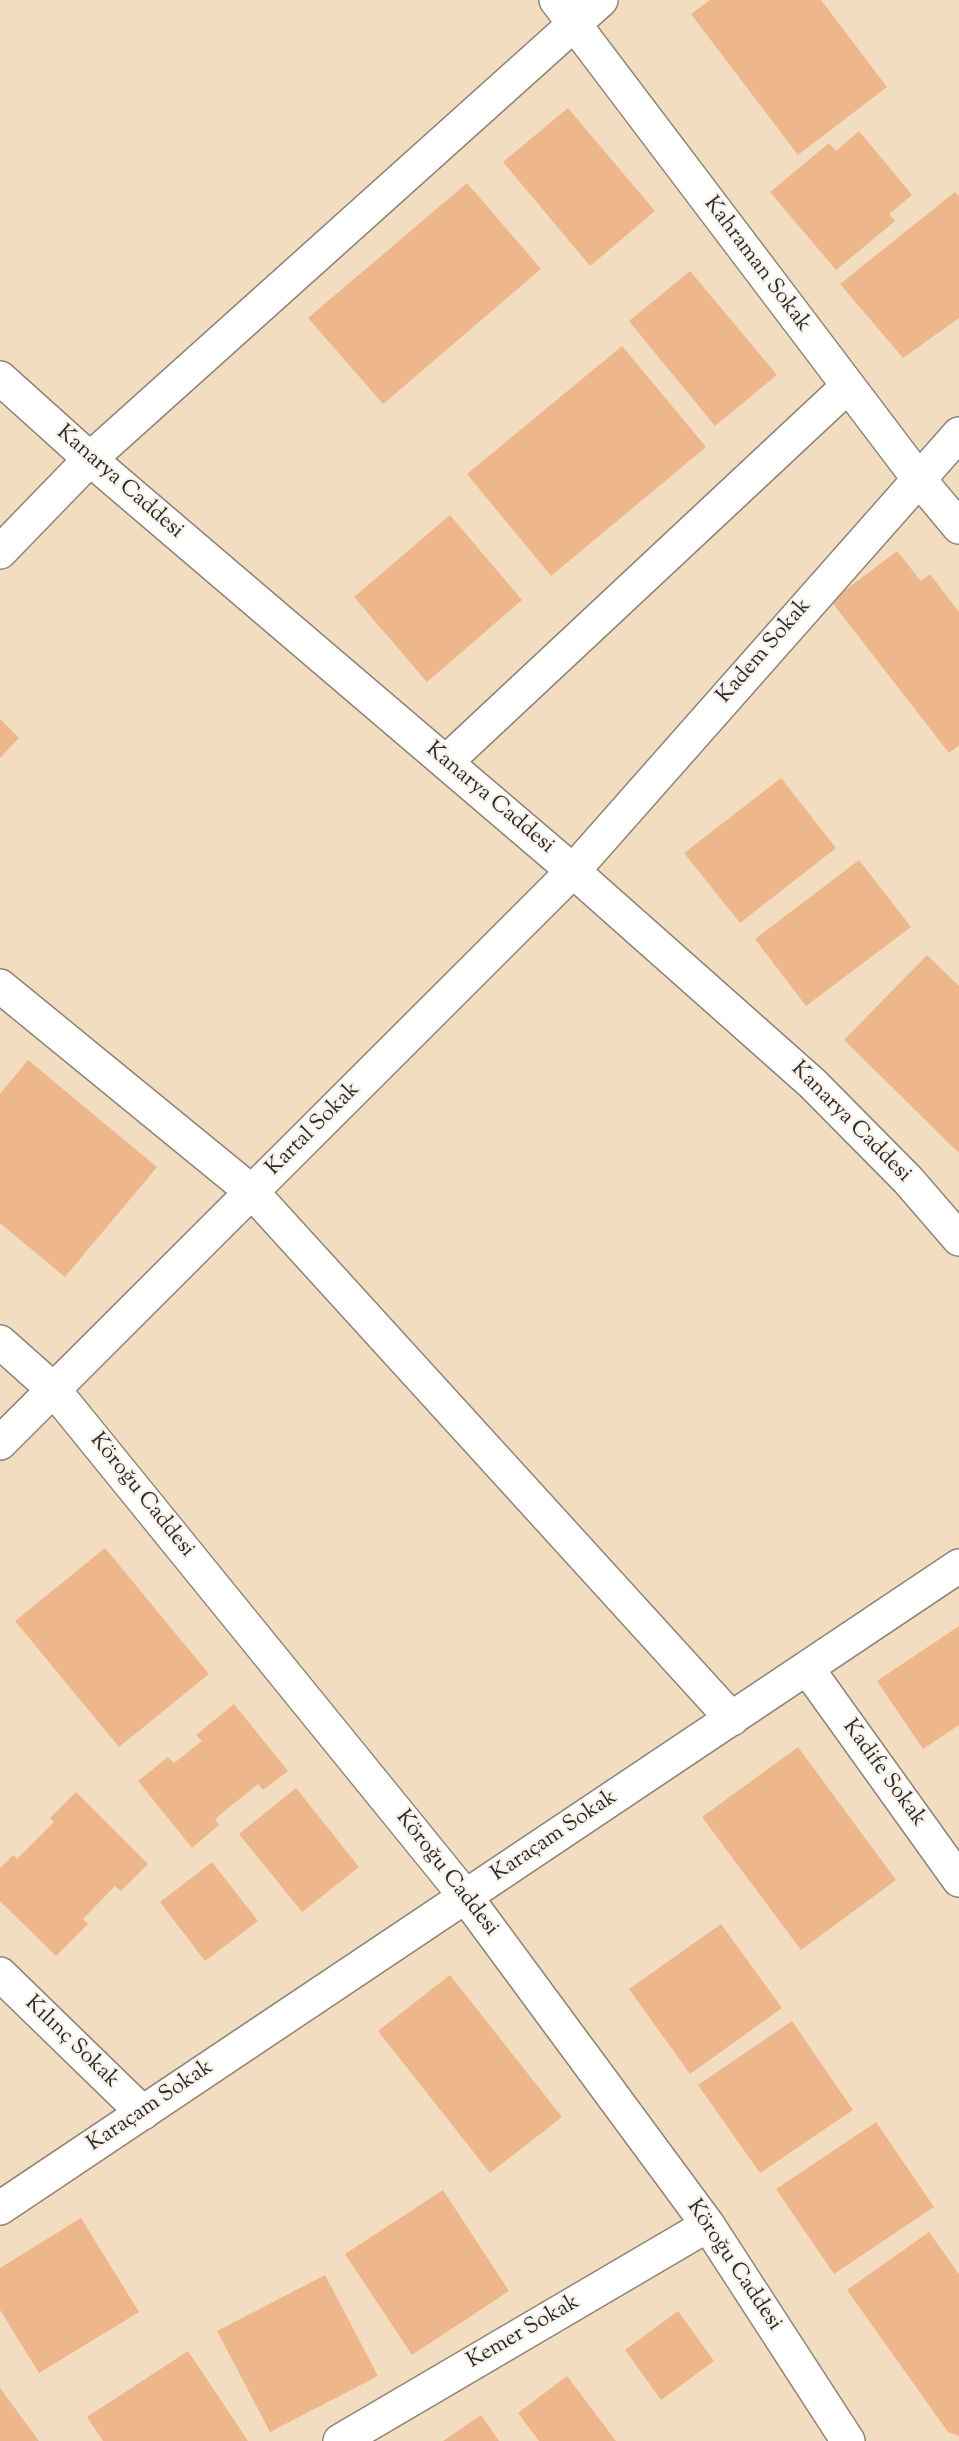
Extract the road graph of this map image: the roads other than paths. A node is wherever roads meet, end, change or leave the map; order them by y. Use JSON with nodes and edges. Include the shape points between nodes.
{"nodes":[{"id":1,"x":601,"y":0,"type":"edge"},
{"id":2,"x":565,"y":12,"type":"edge"},
{"id":3,"x":0,"y":378,"type":"edge"},
{"id":4,"x":848,"y":386,"type":"junction"},
{"id":5,"x":959,"y":434,"type":"edge"},
{"id":6,"x":90,"y":459,"type":"junction"},
{"id":7,"x":918,"y":477,"type":"junction"},
{"id":8,"x":959,"y":527,"type":"edge"},
{"id":9,"x":0,"y":552,"type":"edge"},
{"id":10,"x":446,"y":762,"type":"junction"},
{"id":11,"x":573,"y":871,"type":"junction"},
{"id":12,"x":0,"y":986,"type":"edge"},
{"id":13,"x":252,"y":1192,"type":"junction"},
{"id":14,"x":959,"y":1239,"type":"edge"},
{"id":15,"x":0,"y":1342,"type":"edge"},
{"id":16,"x":54,"y":1390,"type":"junction"},
{"id":17,"x":0,"y":1443,"type":"edge"},
{"id":18,"x":959,"y":1566,"type":"edge"},
{"id":19,"x":807,"y":1668,"type":"junction"},
{"id":20,"x":732,"y":1719,"type":"junction"},
{"id":21,"x":959,"y":1880,"type":"edge"},
{"id":22,"x":466,"y":1897,"type":"junction"},
{"id":23,"x":0,"y":1974,"type":"edge"},
{"id":24,"x":143,"y":2113,"type":"junction"},
{"id":25,"x":0,"y":2208,"type":"edge"},
{"id":26,"x":708,"y":2225,"type":"junction"},
{"id":27,"x":340,"y":2441,"type":"edge"},
{"id":28,"x":848,"y":2441,"type":"edge"}],
"edges":[{"from":1,"to":2,"type":"street"},
{"from":2,"to":4,"type":"street","name":"Kahraman Sokak"},
{"from":2,"to":6,"type":"street"},
{"from":3,"to":6,"type":"street","name":"Kanarya Caddesi"},
{"from":4,"to":7,"type":"street","name":"Kahraman Sokak"},
{"from":4,"to":10,"type":"street"},
{"from":5,"to":7,"type":"street","name":"Kadem Sokak"},
{"from":6,"to":9,"type":"street"},
{"from":6,"to":10,"type":"street","name":"Kanarya Caddesi"},
{"from":7,"to":8,"type":"street","name":"Kahraman Sokak"},
{"from":7,"to":11,"type":"street","name":"Kadem Sokak"},
{"from":10,"to":11,"type":"street","name":"Kanarya Caddesi"},
{"from":11,"to":13,"type":"street","name":"Kartal Sokak"},
{"from":11,"to":14,"type":"street","name":"Kanarya Caddesi","via":[[812,1083],[908,1180]]},
{"from":12,"to":13,"type":"street"},
{"from":13,"to":16,"type":"street","name":"Kartal Sokak"},
{"from":13,"to":20,"type":"street"},
{"from":15,"to":16,"type":"street","name":"Köroğu Caddesi"},
{"from":16,"to":17,"type":"street","name":"Kartal Sokak"},
{"from":16,"to":22,"type":"street","name":"Köroğu Caddesi"},
{"from":18,"to":19,"type":"street","name":"Karaçam Sokak"},
{"from":19,"to":20,"type":"street","name":"Karaçam Sokak"},
{"from":19,"to":21,"type":"street","name":"Kadife Sokak"},
{"from":20,"to":22,"type":"street","name":"Karaçam Sokak"},
{"from":22,"to":24,"type":"street","name":"Karaçam Sokak"},
{"from":22,"to":26,"type":"street","name":"Köroğu Caddesi"},
{"from":23,"to":24,"type":"street","name":"Kılınç Sokak"},
{"from":24,"to":25,"type":"street","name":"Karaçam Sokak"},
{"from":26,"to":27,"type":"street","name":"Kemer Sokak"},
{"from":26,"to":28,"type":"street","name":"Köroğu Caddesi"}]}
